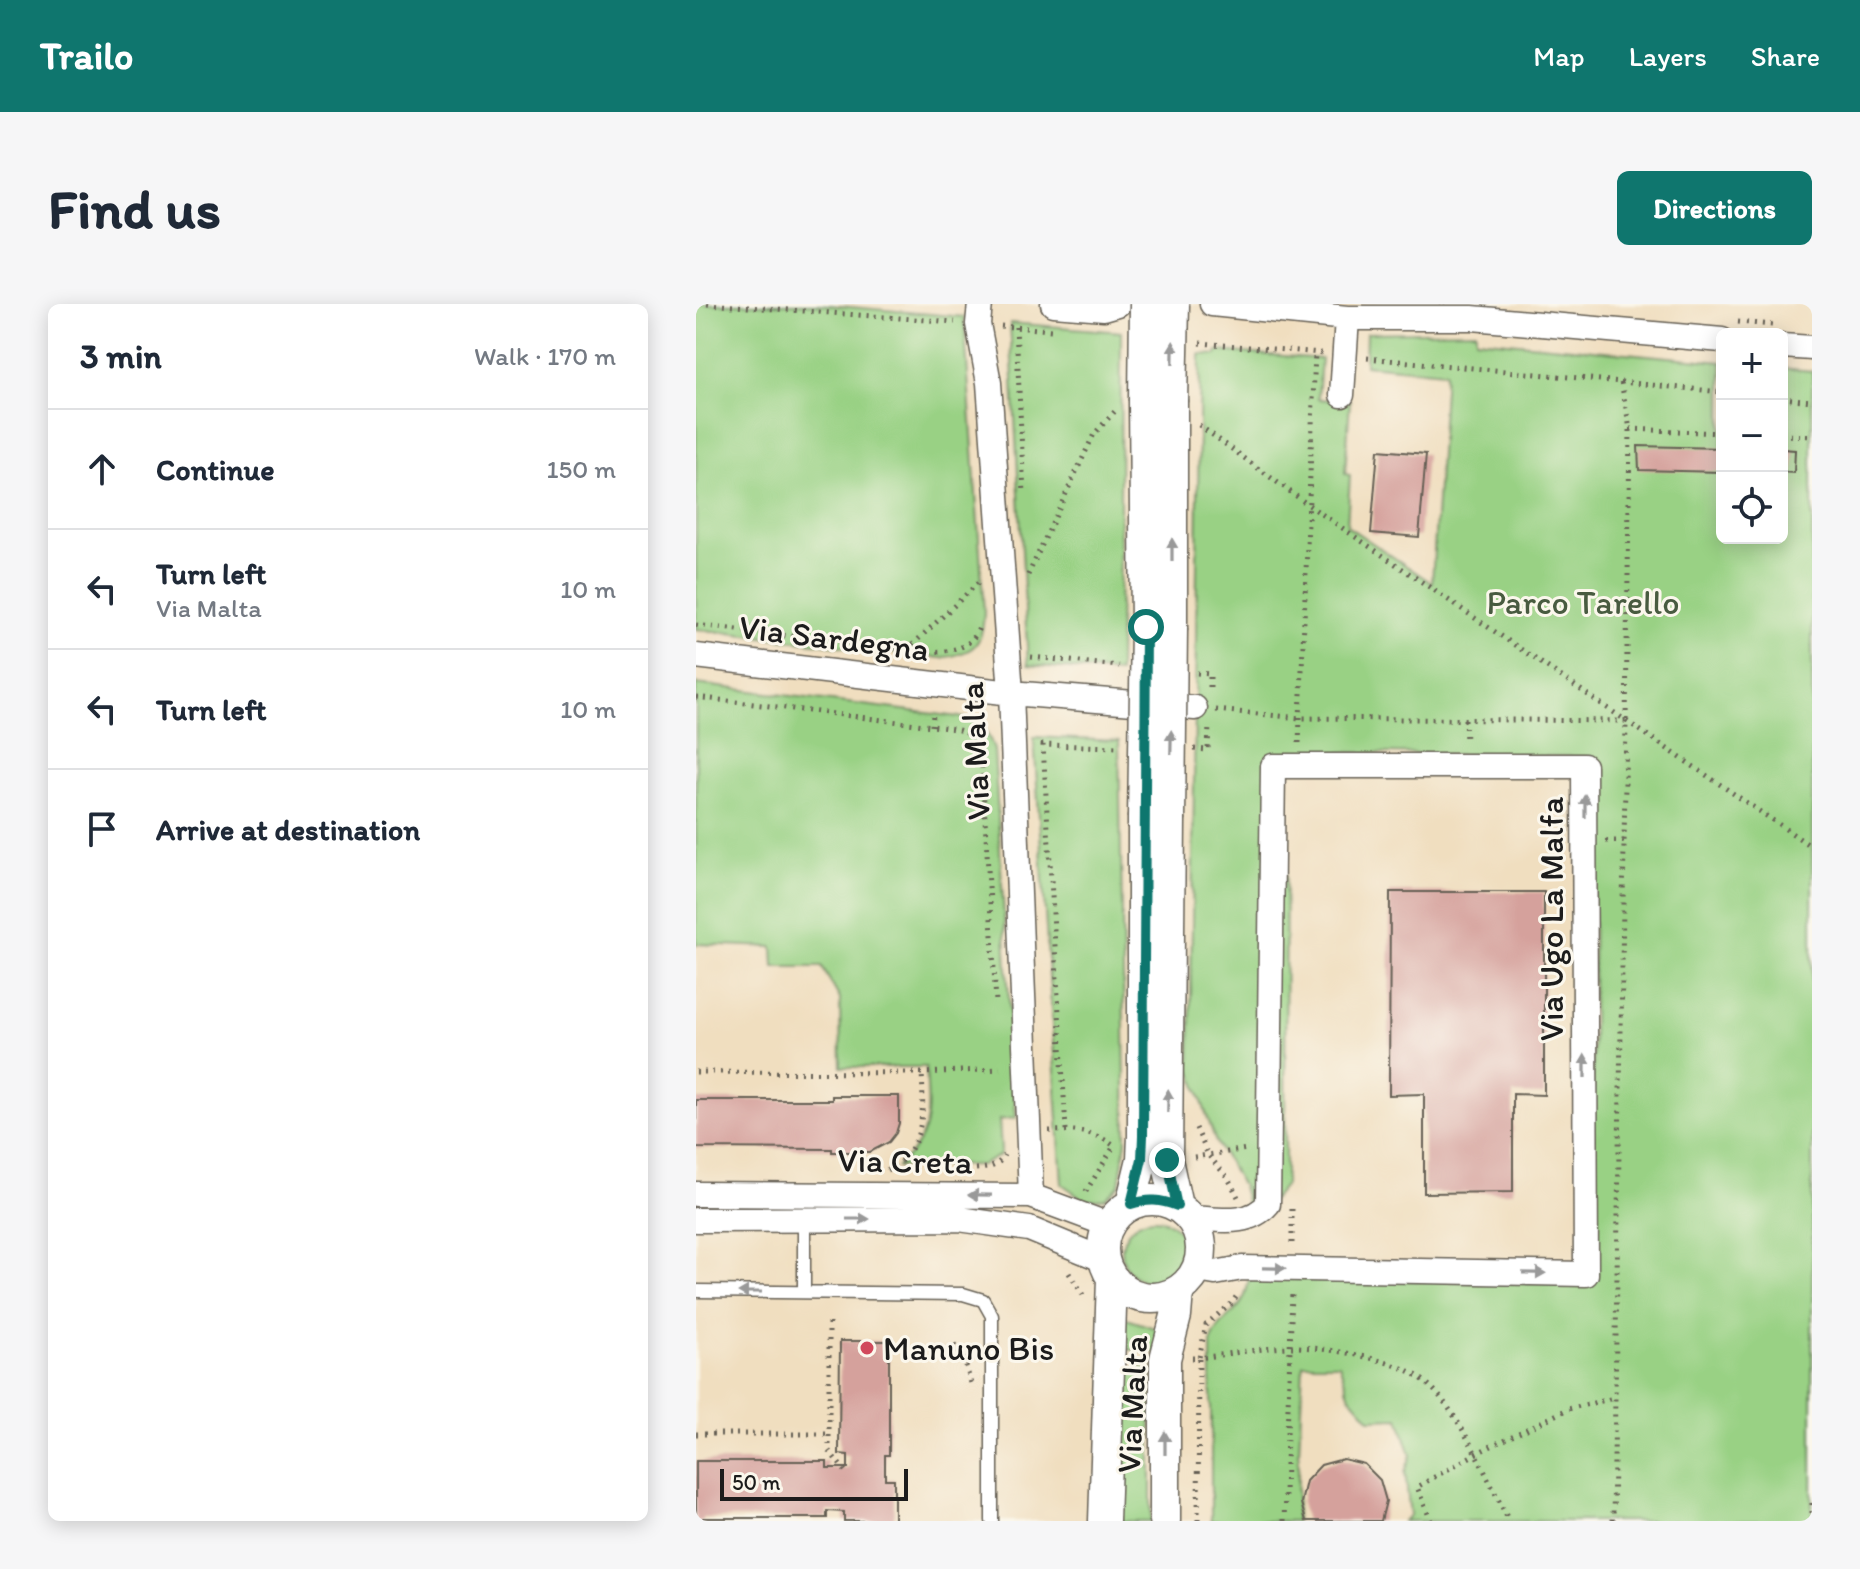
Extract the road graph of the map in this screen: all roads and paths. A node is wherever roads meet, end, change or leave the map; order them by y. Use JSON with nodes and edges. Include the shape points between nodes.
{"nodes":[{"id":1,"x":707,"y":304,"type":"edge"},
{"id":2,"x":980,"y":304,"type":"edge"},
{"id":3,"x":1053,"y":304,"type":"edge"},
{"id":4,"x":1118,"y":304,"type":"edge"},
{"id":5,"x":1145,"y":304,"type":"edge"},
{"id":6,"x":1174,"y":304,"type":"edge"},
{"id":7,"x":1212,"y":304,"type":"edge"},
{"id":8,"x":1258,"y":307,"type":"edge"},
{"id":9,"x":1347,"y":318,"type":"junction"},
{"id":10,"x":959,"y":323,"type":"dead end"},
{"id":11,"x":1016,"y":327,"type":"dead end"},
{"id":12,"x":1716,"y":339,"type":"edge"},
{"id":13,"x":1788,"y":346,"type":"edge"},
{"id":14,"x":1812,"y":348,"type":"edge"},
{"id":15,"x":1315,"y":352,"type":"dead end"},
{"id":16,"x":1358,"y":357,"type":"dead end"},
{"id":17,"x":1621,"y":382,"type":"junction"},
{"id":18,"x":1716,"y":391,"type":"edge"},
{"id":19,"x":1342,"y":395,"type":"dead end"},
{"id":20,"x":1788,"y":399,"type":"edge"},
{"id":21,"x":1128,"y":401,"type":"dead end"},
{"id":22,"x":1812,"y":401,"type":"edge"},
{"id":23,"x":1189,"y":417,"type":"dead end"},
{"id":24,"x":1630,"y":429,"type":"junction"},
{"id":25,"x":1716,"y":433,"type":"edge"},
{"id":26,"x":1788,"y":435,"type":"edge"},
{"id":27,"x":1812,"y":436,"type":"edge"},
{"id":28,"x":1024,"y":499,"type":"dead end"},
{"id":29,"x":1307,"y":504,"type":"junction"},
{"id":30,"x":1027,"y":561,"type":"dead end"},
{"id":31,"x":977,"y":568,"type":"dead end"},
{"id":32,"x":1028,"y":576,"type":"junction"},
{"id":33,"x":978,"y":584,"type":"junction"},
{"id":34,"x":1028,"y":589,"type":"dead end"},
{"id":35,"x":979,"y":596,"type":"dead end"},
{"id":36,"x":980,"y":616,"type":"dead end"},
{"id":37,"x":696,"y":625,"type":"edge"},
{"id":38,"x":1030,"y":644,"type":"dead end"},
{"id":39,"x":907,"y":650,"type":"junction"},
{"id":40,"x":696,"y":656,"type":"edge"},
{"id":41,"x":1031,"y":659,"type":"dead end"},
{"id":42,"x":1011,"y":693,"type":"junction"},
{"id":43,"x":696,"y":697,"type":"edge"},
{"id":44,"x":1195,"y":708,"type":"joint"},
{"id":45,"x":933,"y":714,"type":"dead end"},
{"id":46,"x":1300,"y":718,"type":"junction"},
{"id":47,"x":1626,"y":721,"type":"junction"},
{"id":48,"x":932,"y":726,"type":"junction"},
{"id":49,"x":1043,"y":745,"type":"dead end"},
{"id":50,"x":1157,"y":819,"type":"junction"},
{"id":51,"x":1812,"y":847,"type":"edge"},
{"id":52,"x":996,"y":1006,"type":"dead end"},
{"id":53,"x":999,"y":1053,"type":"dead end"},
{"id":54,"x":1000,"y":1069,"type":"junction"},
{"id":55,"x":696,"y":1072,"type":"edge"},
{"id":56,"x":922,"y":1073,"type":"junction"},
{"id":57,"x":1001,"y":1083,"type":"dead end"},
{"id":58,"x":1005,"y":1153,"type":"dead end"},
{"id":59,"x":1192,"y":1157,"type":"dead end"},
{"id":60,"x":963,"y":1170,"type":"dead end"},
{"id":61,"x":880,"y":1173,"type":"dead end"},
{"id":62,"x":696,"y":1194,"type":"edge"},
{"id":63,"x":1031,"y":1196,"type":"junction"},
{"id":64,"x":1238,"y":1198,"type":"dead end"},
{"id":65,"x":1081,"y":1201,"type":"dead end"},
{"id":66,"x":1184,"y":1212,"type":"junction"},
{"id":67,"x":1120,"y":1214,"type":"junction"},
{"id":68,"x":804,"y":1219,"type":"junction"},
{"id":69,"x":696,"y":1220,"type":"edge"},
{"id":70,"x":1108,"y":1269,"type":"junction"},
{"id":71,"x":1187,"y":1280,"type":"junction"},
{"id":72,"x":696,"y":1291,"type":"edge"},
{"id":73,"x":804,"y":1292,"type":"junction"},
{"id":74,"x":1238,"y":1293,"type":"dead end"},
{"id":75,"x":829,"y":1323,"type":"dead end"},
{"id":76,"x":1291,"y":1347,"type":"junction"},
{"id":77,"x":1199,"y":1358,"type":"junction"},
{"id":78,"x":1182,"y":1359,"type":"dead end"},
{"id":79,"x":1614,"y":1398,"type":"junction"},
{"id":80,"x":696,"y":1434,"type":"edge"},
{"id":81,"x":829,"y":1434,"type":"junction"},
{"id":82,"x":1475,"y":1454,"type":"junction"},
{"id":83,"x":845,"y":1471,"type":"dead end"},
{"id":84,"x":1812,"y":1499,"type":"edge"},
{"id":85,"x":992,"y":1521,"type":"edge"},
{"id":86,"x":1104,"y":1521,"type":"edge"},
{"id":87,"x":1165,"y":1521,"type":"edge"},
{"id":88,"x":1198,"y":1521,"type":"edge"},
{"id":89,"x":1284,"y":1521,"type":"edge"},
{"id":90,"x":1431,"y":1521,"type":"edge"},
{"id":91,"x":1509,"y":1521,"type":"edge"},
{"id":92,"x":1613,"y":1521,"type":"edge"},
{"id":93,"x":1812,"y":1521,"type":"edge"}],
"edges":[{"from":1,"to":10,"type":"path"},
{"from":2,"to":42,"type":"street","name":"Via Malta"},
{"from":3,"to":4,"type":"street"},
{"from":5,"to":50,"type":"street","bridge":true,"via":[[1146,627]]},
{"from":50,"to":6,"type":"street","one_way":true,"bridge":true},
{"from":7,"to":8,"type":"street"},
{"from":8,"to":9,"type":"street"},
{"from":9,"to":12,"type":"street","via":[[1472,318]]},
{"from":9,"to":19,"type":"street"},
{"from":11,"to":28,"type":"path"},
{"from":13,"to":14,"type":"street"},
{"from":15,"to":29,"type":"path"},
{"from":16,"to":17,"type":"path"},
{"from":17,"to":18,"type":"path"},
{"from":17,"to":24,"type":"path"},
{"from":20,"to":22,"type":"path"},
{"from":21,"to":32,"type":"path","via":[[1094,434]]},
{"from":23,"to":29,"type":"path"},
{"from":24,"to":25,"type":"path"},
{"from":24,"to":47,"type":"path"},
{"from":26,"to":27,"type":"path"},
{"from":29,"to":46,"type":"path"},
{"from":29,"to":47,"type":"path"},
{"from":30,"to":32,"type":"path"},
{"from":31,"to":33,"type":"path"},
{"from":32,"to":34,"type":"path"},
{"from":33,"to":35,"type":"path"},
{"from":33,"to":39,"type":"path"},
{"from":36,"to":39,"type":"path","via":[[973,640],[959,649],[936,655]]},
{"from":37,"to":39,"type":"path"},
{"from":38,"to":41,"type":"path"},
{"from":40,"to":42,"type":"street","name":"Via Sardegna"},
{"from":42,"to":44,"type":"street","name":"Via Sardegna"},
{"from":42,"to":63,"type":"street","name":"Via Malta"},
{"from":43,"to":48,"type":"path"},
{"from":44,"to":46,"type":"path"},
{"from":45,"to":48,"type":"path"},
{"from":46,"to":47,"type":"path"},
{"from":47,"to":51,"type":"path"},
{"from":47,"to":79,"type":"path"},
{"from":48,"to":52,"type":"path","via":[[964,731],[979,743]]},
{"from":49,"to":65,"type":"path","via":[[1066,1130],[1103,1137],[1114,1146]]},
{"from":66,"to":50,"type":"street","name":"Via Malta","one_way":true,"via":[[1167,1160]]},
{"from":50,"to":67,"type":"street","name":"Via Malta","via":[[1142,1159]]},
{"from":53,"to":54,"type":"path"},
{"from":54,"to":56,"type":"path"},
{"from":54,"to":57,"type":"path"},
{"from":55,"to":56,"type":"path"},
{"from":56,"to":61,"type":"path","via":[[922,1124],[911,1151]]},
{"from":58,"to":60,"type":"path","via":[[991,1168]]},
{"from":59,"to":64,"type":"path","via":[[1208,1155]]},
{"from":63,"to":62,"type":"street","name":"Via Creta","one_way":true},
{"from":63,"to":67,"type":"street","name":"Via Creta"},
{"from":66,"to":67,"type":"street","via":[[1162,1200],[1146,1200]]},
{"from":66,"to":71,"type":"street","name":"Via Malta","via":[[1199,1234],[1201,1252]]},
{"from":71,"to":66,"type":"street","name":"Via Ugo La Malfa","one_way":true,"via":[[1242,1268],[1586,1274],[1584,766],[1273,766],[1268,1204],[1242,1220]]},
{"from":67,"to":70,"type":"street","name":"Via Malta","via":[[1103,1242]]},
{"from":68,"to":69,"type":"street","name":"Via Creta"},
{"from":68,"to":70,"type":"street","name":"Via Creta","one_way":true,"via":[[959,1219],[1029,1229]]},
{"from":68,"to":73,"type":"lane"},
{"from":70,"to":71,"type":"street","name":"Via Malta","via":[[1135,1295],[1150,1298],[1165,1297]]},
{"from":70,"to":86,"type":"street","name":"Via Malta"},
{"from":87,"to":71,"type":"street","name":"Via Malta","one_way":true,"via":[[1165,1359]]},
{"from":73,"to":72,"type":"lane","one_way":true},
{"from":73,"to":85,"type":"lane","via":[[963,1294],[983,1300],[992,1316]]},
{"from":74,"to":77,"type":"path","via":[[1206,1325]]},
{"from":75,"to":81,"type":"path"},
{"from":76,"to":77,"type":"path"},
{"from":76,"to":82,"type":"path","via":[[1410,1371],[1442,1399]]},
{"from":76,"to":89,"type":"path"},
{"from":77,"to":78,"type":"path"},
{"from":77,"to":88,"type":"path"},
{"from":79,"to":82,"type":"path","via":[[1568,1409]]},
{"from":79,"to":92,"type":"path"},
{"from":80,"to":81,"type":"path"},
{"from":81,"to":83,"type":"path","via":[[829,1451]]},
{"from":82,"to":90,"type":"path","via":[[1417,1487]]},
{"from":82,"to":91,"type":"path"},
{"from":84,"to":93,"type":"path"}]}
